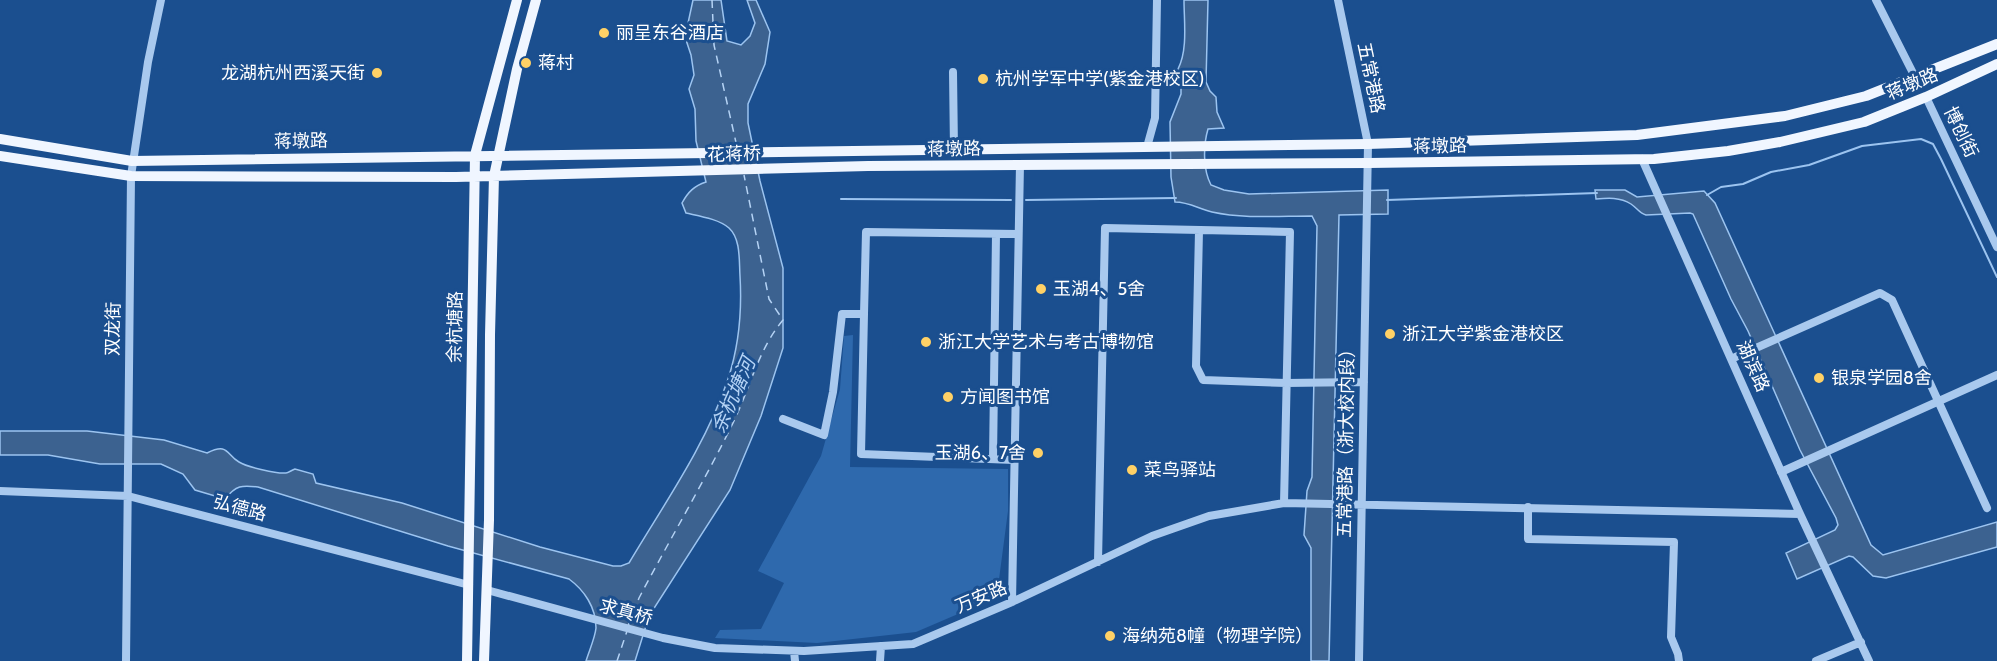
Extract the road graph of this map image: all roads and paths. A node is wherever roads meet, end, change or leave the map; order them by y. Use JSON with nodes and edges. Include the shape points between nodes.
{"nodes":[{"id":1,"x":161,"y":0,"type":"edge"},
{"id":2,"x":517,"y":0,"type":"edge"},
{"id":3,"x":536,"y":0,"type":"edge"},
{"id":4,"x":1157,"y":0,"type":"edge"},
{"id":5,"x":1338,"y":0,"type":"edge"},
{"id":6,"x":1876,"y":0,"type":"edge"},
{"id":7,"x":1997,"y":44,"type":"edge"},
{"id":8,"x":1997,"y":64,"type":"edge"},
{"id":9,"x":953,"y":72,"type":"dead end"},
{"id":10,"x":1915,"y":77,"type":"junction"},
{"id":11,"x":1926,"y":97,"type":"junction"},
{"id":12,"x":0,"y":139,"type":"edge"},
{"id":13,"x":1368,"y":144,"type":"junction"},
{"id":14,"x":1152,"y":147,"type":"junction"},
{"id":15,"x":954,"y":150,"type":"junction"},
{"id":16,"x":870,"y":151,"type":"joint"},
{"id":17,"x":475,"y":155,"type":"junction"},
{"id":18,"x":497,"y":155,"type":"junction"},
{"id":19,"x":604,"y":155,"type":"joint"},
{"id":20,"x":0,"y":156,"type":"edge"},
{"id":21,"x":1642,"y":159,"type":"junction"},
{"id":22,"x":132,"y":161,"type":"junction"},
{"id":23,"x":1369,"y":163,"type":"junction"},
{"id":24,"x":1020,"y":164,"type":"junction"},
{"id":25,"x":868,"y":166,"type":"joint"},
{"id":26,"x":602,"y":174,"type":"joint"},
{"id":27,"x":131,"y":176,"type":"junction"},
{"id":28,"x":494,"y":176,"type":"junction"},
{"id":29,"x":473,"y":177,"type":"junction"},
{"id":30,"x":1368,"y":184,"type":"joint"},
{"id":31,"x":1199,"y":231,"type":"junction"},
{"id":32,"x":996,"y":234,"type":"junction"},
{"id":33,"x":1018,"y":234,"type":"junction"},
{"id":34,"x":1997,"y":247,"type":"edge"},
{"id":35,"x":864,"y":314,"type":"junction"},
{"id":36,"x":1735,"y":358,"type":"junction"},
{"id":37,"x":1997,"y":375,"type":"edge"},
{"id":38,"x":1364,"y":382,"type":"junction"},
{"id":39,"x":1286,"y":383,"type":"junction"},
{"id":40,"x":1938,"y":401,"type":"junction"},
{"id":41,"x":783,"y":419,"type":"dead end"},
{"id":42,"x":993,"y":459,"type":"junction"},
{"id":43,"x":1014,"y":459,"type":"junction"},
{"id":44,"x":1785,"y":470,"type":"junction"},
{"id":45,"x":0,"y":491,"type":"edge"},
{"id":46,"x":129,"y":496,"type":"junction"},
{"id":47,"x":1284,"y":504,"type":"junction"},
{"id":48,"x":1362,"y":504,"type":"junction"},
{"id":49,"x":1528,"y":507,"type":"junction"},
{"id":50,"x":1988,"y":508,"type":"dead end"},
{"id":51,"x":1800,"y":514,"type":"junction"},
{"id":52,"x":1098,"y":562,"type":"junction"},
{"id":53,"x":469,"y":585,"type":"junction"},
{"id":54,"x":487,"y":590,"type":"junction"},
{"id":55,"x":1012,"y":602,"type":"junction"},
{"id":56,"x":663,"y":638,"type":"joint"},
{"id":57,"x":1861,"y":642,"type":"junction"},
{"id":58,"x":881,"y":646,"type":"junction"},
{"id":59,"x":794,"y":651,"type":"junction"},
{"id":60,"x":126,"y":661,"type":"edge"},
{"id":61,"x":467,"y":661,"type":"edge"},
{"id":62,"x":484,"y":661,"type":"edge"},
{"id":63,"x":795,"y":661,"type":"edge"},
{"id":64,"x":880,"y":661,"type":"edge"},
{"id":65,"x":1359,"y":661,"type":"edge"},
{"id":66,"x":1678,"y":661,"type":"edge"},
{"id":67,"x":1816,"y":661,"type":"edge"},
{"id":68,"x":1869,"y":661,"type":"edge"}],
"edges":[{"from":1,"to":22,"type":"street","name":"双龙街"},
{"from":2,"to":17,"type":"main road","name":"余杭塘路"},
{"from":3,"to":18,"type":"main road","name":"余杭塘路"},
{"from":4,"to":14,"type":"street"},
{"from":5,"to":13,"type":"street","name":"五常港路"},
{"from":6,"to":10,"type":"street"},
{"from":7,"to":10,"type":"main road","name":"蒋墩路"},
{"from":8,"to":11,"type":"main road","name":"蒋墩路"},
{"from":9,"to":15,"type":"street"},
{"from":10,"to":13,"type":"main road","name":"蒋墩路","via":[[1866,96],[1819,108],[1697,129],[1637,135]]},
{"from":11,"to":21,"type":"main road","name":"蒋墩路","via":[[1864,122],[1780,142]]},
{"from":11,"to":34,"type":"street","name":"博创街"},
{"from":12,"to":22,"type":"main road","name":"蒋墩路"},
{"from":13,"to":14,"type":"main road","name":"蒋墩路"},
{"from":13,"to":23,"type":"street","name":"五常港路"},
{"from":14,"to":15,"type":"main road","name":"蒋墩路"},
{"from":15,"to":16,"type":"main road","name":"蒋墩路"},
{"from":16,"to":19,"type":"main road","name":"花蒋桥"},
{"from":17,"to":18,"type":"main road","name":"蒋墩路"},
{"from":17,"to":22,"type":"main road","name":"蒋墩路"},
{"from":17,"to":29,"type":"main road","name":"余杭塘路"},
{"from":18,"to":19,"type":"main road","name":"蒋墩路"},
{"from":18,"to":28,"type":"main road","name":"余杭塘路"},
{"from":20,"to":27,"type":"main road","name":"蒋墩路"},
{"from":21,"to":23,"type":"main road","name":"蒋墩路"},
{"from":21,"to":36,"type":"street","name":"湖滨路"},
{"from":22,"to":27,"type":"street","name":"双龙街"},
{"from":23,"to":24,"type":"main road","name":"蒋墩路"},
{"from":23,"to":30,"type":"street","name":"五常港路"},
{"from":24,"to":25,"type":"main road","name":"蒋墩路"},
{"from":24,"to":33,"type":"street"},
{"from":25,"to":26,"type":"main road","name":"花蒋桥"},
{"from":26,"to":28,"type":"main road","name":"蒋墩路"},
{"from":27,"to":29,"type":"main road","name":"蒋墩路"},
{"from":27,"to":46,"type":"street","name":"双龙街"},
{"from":28,"to":29,"type":"main road","name":"蒋墩路"},
{"from":28,"to":54,"type":"main road","name":"余杭塘路"},
{"from":29,"to":53,"type":"main road","name":"余杭塘路"},
{"from":30,"to":38,"type":"street","name":"五常港路（浙大校内段）"},
{"from":31,"to":39,"type":"street","via":[[1196,366],[1203,380]]},
{"from":31,"to":39,"type":"street","via":[[1290,232]]},
{"from":31,"to":52,"type":"street","via":[[1105,228]]},
{"from":32,"to":33,"type":"street"},
{"from":32,"to":35,"type":"street","via":[[866,232]]},
{"from":32,"to":42,"type":"street"},
{"from":33,"to":43,"type":"street"},
{"from":35,"to":41,"type":"street","via":[[842,314],[834,392],[824,435]]},
{"from":35,"to":42,"type":"street","via":[[861,454]]},
{"from":36,"to":40,"type":"street","via":[[1880,293],[1892,300]]},
{"from":36,"to":44,"type":"street","name":"湖滨路"},
{"from":37,"to":40,"type":"street"},
{"from":38,"to":39,"type":"street"},
{"from":38,"to":48,"type":"street","name":"五常港路（浙大校内段）"},
{"from":39,"to":47,"type":"street"},
{"from":40,"to":44,"type":"street"},
{"from":40,"to":50,"type":"street"},
{"from":42,"to":43,"type":"street"},
{"from":43,"to":55,"type":"street"},
{"from":44,"to":51,"type":"street","name":"湖滨路"},
{"from":45,"to":46,"type":"street","name":"弘德路"},
{"from":46,"to":53,"type":"street","name":"弘德路"},
{"from":46,"to":60,"type":"street","name":"双龙街"},
{"from":47,"to":48,"type":"street","name":"万安路"},
{"from":47,"to":52,"type":"street","name":"万安路","via":[[1209,516],[1152,536]]},
{"from":48,"to":49,"type":"street","name":"万安路"},
{"from":48,"to":65,"type":"street","name":"五常港路（浙大校内段）"},
{"from":49,"to":51,"type":"street","name":"万安路"},
{"from":49,"to":66,"type":"street","via":[[1528,539],[1674,542],[1671,637]]},
{"from":51,"to":57,"type":"street","name":"湖滨路"},
{"from":52,"to":55,"type":"street","name":"万安路"},
{"from":53,"to":61,"type":"main road","name":"余杭塘路"},
{"from":54,"to":56,"type":"street","name":"求真桥"},
{"from":54,"to":62,"type":"main road","name":"余杭塘路"},
{"from":55,"to":58,"type":"street","name":"万安路","via":[[913,644]]},
{"from":56,"to":59,"type":"street","name":"万安路","via":[[715,648]]},
{"from":57,"to":67,"type":"street"},
{"from":57,"to":68,"type":"street"},
{"from":58,"to":59,"type":"street","name":"万安路"},
{"from":58,"to":64,"type":"street"},
{"from":59,"to":63,"type":"street"}]}
